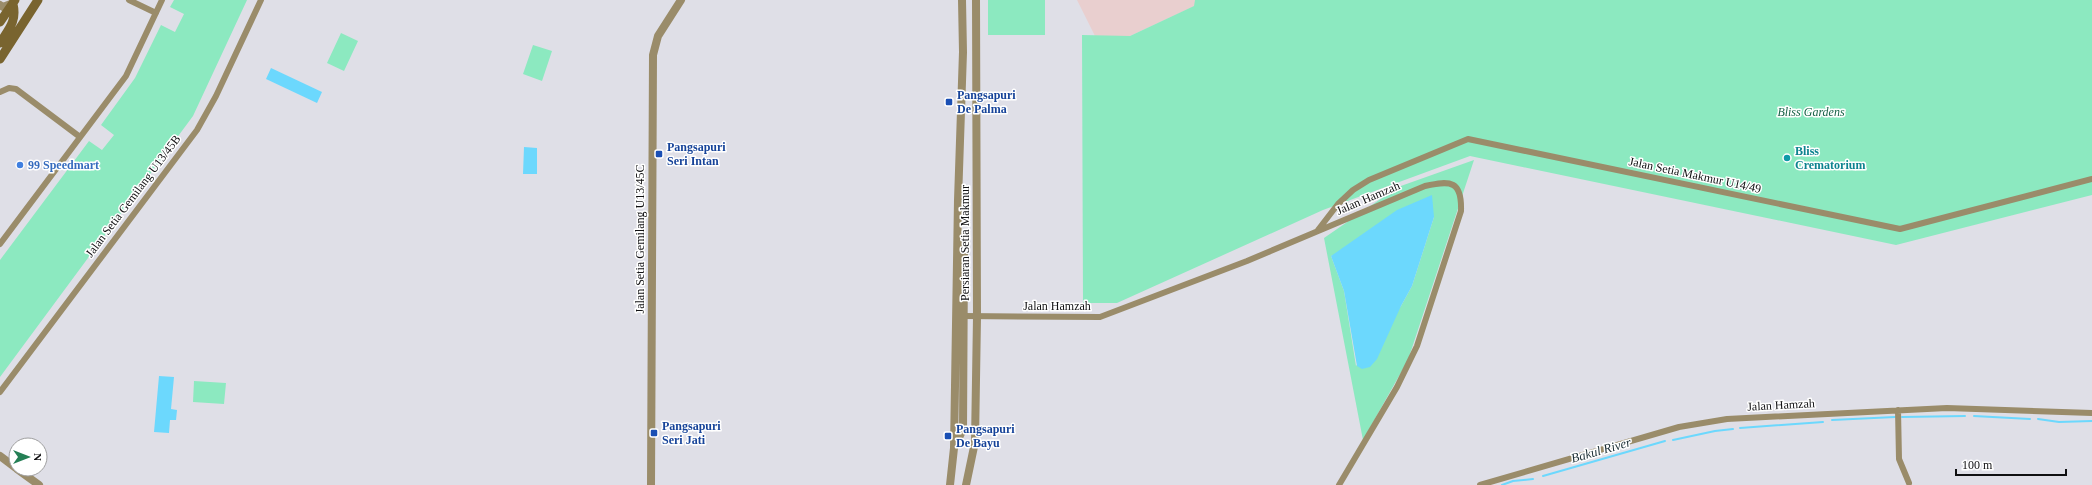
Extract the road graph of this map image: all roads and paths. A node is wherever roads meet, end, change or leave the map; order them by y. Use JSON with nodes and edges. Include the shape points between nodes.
{"nodes":[{"id":1,"x":23,"y":0,"type":"edge"},
{"id":2,"x":38,"y":0,"type":"edge"},
{"id":3,"x":129,"y":0,"type":"edge"},
{"id":4,"x":162,"y":0,"type":"edge"},
{"id":5,"x":262,"y":0,"type":"edge"},
{"id":6,"x":681,"y":0,"type":"edge"},
{"id":7,"x":962,"y":0,"type":"edge"},
{"id":8,"x":976,"y":0,"type":"edge"},
{"id":9,"x":13,"y":1,"type":"edge"},
{"id":10,"x":0,"y":5,"type":"edge"},
{"id":11,"x":156,"y":13,"type":"junction"},
{"id":12,"x":0,"y":22,"type":"edge"},
{"id":13,"x":0,"y":42,"type":"edge"},
{"id":14,"x":0,"y":59,"type":"edge"},
{"id":15,"x":2,"y":90,"type":"edge"},
{"id":16,"x":80,"y":137,"type":"junction"},
{"id":17,"x":2092,"y":179,"type":"edge"},
{"id":18,"x":1317,"y":231,"type":"junction"},
{"id":19,"x":957,"y":236,"type":"junction"},
{"id":20,"x":0,"y":244,"type":"edge"},
{"id":21,"x":964,"y":316,"type":"junction"},
{"id":22,"x":977,"y":316,"type":"junction"},
{"id":23,"x":0,"y":392,"type":"edge"},
{"id":24,"x":1898,"y":410,"type":"junction"},
{"id":25,"x":2092,"y":413,"type":"edge"},
{"id":26,"x":954,"y":448,"type":"junction"},
{"id":27,"x":0,"y":456,"type":"edge"},
{"id":28,"x":8,"y":462,"type":"edge"},
{"id":29,"x":28,"y":477,"type":"edge"},
{"id":30,"x":1908,"y":483,"type":"dead end"},
{"id":31,"x":39,"y":485,"type":"edge"},
{"id":32,"x":651,"y":485,"type":"edge"},
{"id":33,"x":950,"y":485,"type":"edge"},
{"id":34,"x":966,"y":485,"type":"edge"},
{"id":35,"x":1339,"y":485,"type":"edge"},
{"id":36,"x":1480,"y":485,"type":"edge"}],
"edges":[{"from":1,"to":9,"type":"main road"},
{"from":2,"to":14,"type":"main road"},
{"from":3,"to":11,"type":"street"},
{"from":4,"to":11,"type":"street"},
{"from":5,"to":23,"type":"street","name":"Jalan Setia Gemilang U13/45B","via":[[197,130]]},
{"from":6,"to":32,"type":"street","name":"Jalan Setia Gemilang U13/45C","via":[[658,36],[653,55]]},
{"from":7,"to":19,"type":"street","name":"Persiaran Setia Makmur","via":[[963,52]]},
{"from":8,"to":22,"type":"street","name":"Persiaran Setia Makmur"},
{"from":9,"to":10,"type":"street","via":[[3,7]]},
{"from":9,"to":12,"type":"main road"},
{"from":9,"to":13,"type":"main road","via":[[13,23]]},
{"from":11,"to":16,"type":"street","via":[[126,76]]},
{"from":15,"to":16,"type":"street","via":[[16,89]]},
{"from":16,"to":20,"type":"street"},
{"from":17,"to":18,"type":"street","name":"Jalan Setia Makmur U14/49","via":[[1900,230],[1468,139],[1369,180],[1338,204]]},
{"from":18,"to":22,"type":"street","name":"Jalan Hamzah","via":[[1100,316]]},
{"from":18,"to":35,"type":"street","name":"Jalan Hamzah","via":[[1425,186],[1449,183],[1456,187],[1461,196],[1461,211],[1417,346],[1397,387]]},
{"from":19,"to":21,"type":"street","via":[[964,254]]},
{"from":19,"to":26,"type":"street","name":"Persiaran Setia Makmur"},
{"from":21,"to":22,"type":"street","name":"Jalan Hamzah"},
{"from":21,"to":26,"type":"street","via":[[963,429]]},
{"from":22,"to":34,"type":"street","name":"Persiaran Setia Makmur","via":[[974,442]]},
{"from":24,"to":25,"type":"street","name":"Jalan Hamzah","via":[[1947,408]]},
{"from":24,"to":30,"type":"street","via":[[1899,459]]},
{"from":24,"to":36,"type":"street","name":"Jalan Hamzah","via":[[1727,419],[1679,427]]},
{"from":26,"to":33,"type":"street","name":"Persiaran Setia Makmur"},
{"from":27,"to":28,"type":"street"},
{"from":29,"to":31,"type":"street"}]}
